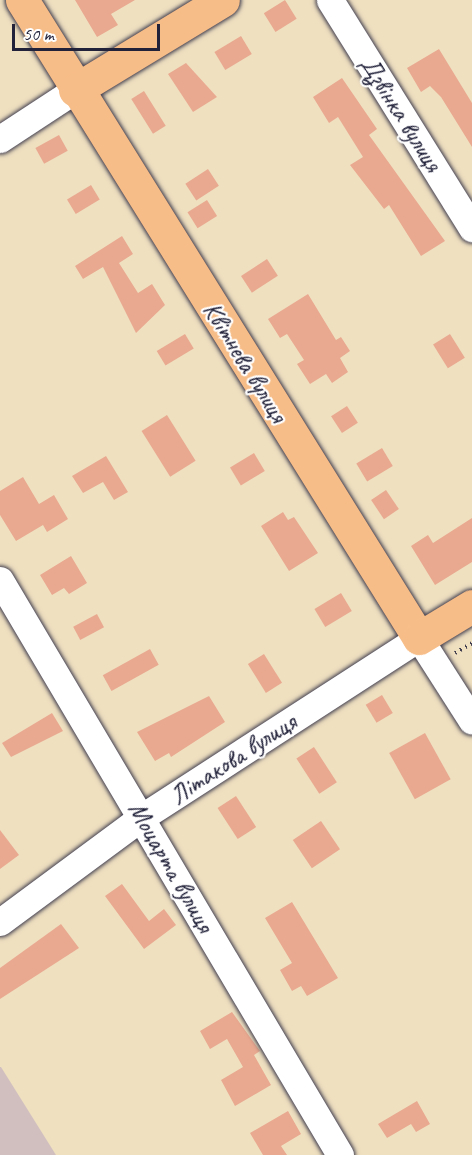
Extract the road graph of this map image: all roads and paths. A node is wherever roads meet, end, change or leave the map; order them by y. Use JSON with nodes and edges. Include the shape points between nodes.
{"nodes":[{"id":1,"x":22,"y":0,"type":"edge"},
{"id":2,"x":223,"y":0,"type":"edge"},
{"id":3,"x":330,"y":0,"type":"edge"},
{"id":4,"x":75,"y":90,"type":"junction"},
{"id":5,"x":0,"y":139,"type":"edge"},
{"id":6,"x":472,"y":228,"type":"edge"},
{"id":7,"x":0,"y":580,"type":"edge"},
{"id":8,"x":472,"y":606,"type":"edge"},
{"id":9,"x":418,"y":638,"type":"junction"},
{"id":10,"x":472,"y":721,"type":"edge"},
{"id":11,"x":142,"y":817,"type":"junction"},
{"id":12,"x":0,"y":921,"type":"edge"},
{"id":13,"x":340,"y":1155,"type":"edge"}],
"edges":[{"from":1,"to":4,"type":"main road","name":"Квітнева вулиця"},
{"from":2,"to":4,"type":"main road"},
{"from":3,"to":6,"type":"street","name":"Дзвінка вулиця"},
{"from":4,"to":5,"type":"street"},
{"from":4,"to":9,"type":"main road","name":"Квітнева вулиця"},
{"from":7,"to":11,"type":"street","name":"Моцарта вулиця"},
{"from":8,"to":9,"type":"main road","name":"Літакова вулиця"},
{"from":9,"to":10,"type":"street","name":"Квітнева вулиця"},
{"from":9,"to":11,"type":"street","name":"Літакова вулиця"},
{"from":11,"to":12,"type":"street","name":"Літакова вулиця"},
{"from":11,"to":13,"type":"street","name":"Моцарта вулиця"}]}
